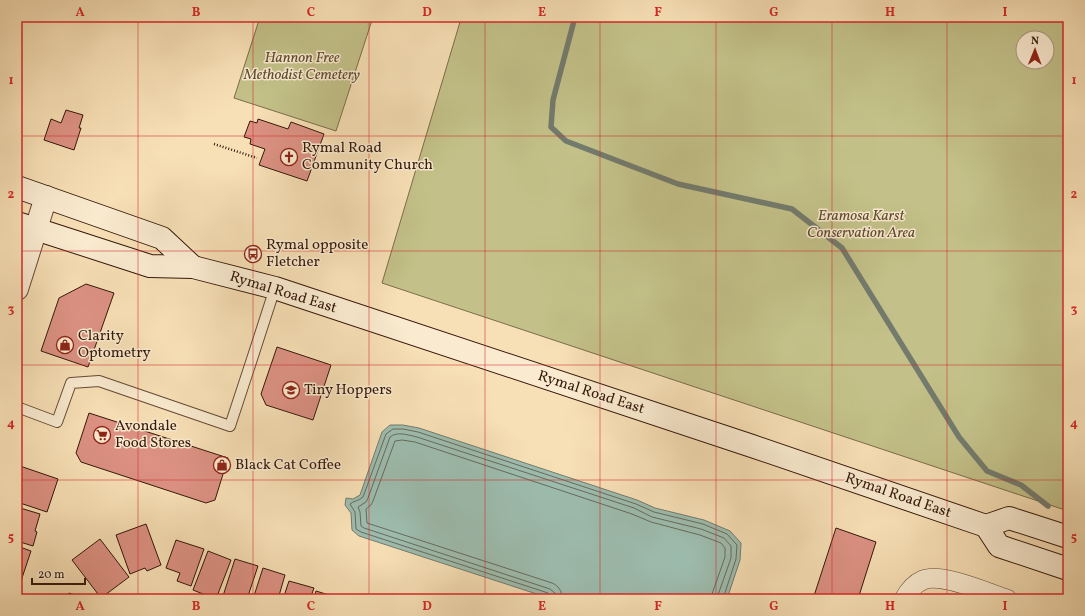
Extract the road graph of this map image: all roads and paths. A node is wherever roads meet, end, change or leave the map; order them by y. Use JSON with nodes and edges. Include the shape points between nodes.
{"nodes":[{"id":1,"x":214,"y":144,"type":"dead end"},
{"id":2,"x":257,"y":158,"type":"dead end"},
{"id":3,"x":17,"y":187,"type":"edge"},
{"id":4,"x":46,"y":197,"type":"junction"},
{"id":5,"x":27,"y":226,"type":"edge"},
{"id":6,"x":193,"y":267,"type":"junction"},
{"id":7,"x":275,"y":288,"type":"junction"},
{"id":8,"x":17,"y":289,"type":"edge"},
{"id":9,"x":17,"y":407,"type":"edge"},
{"id":10,"x":986,"y":526,"type":"junction"},
{"id":11,"x":1068,"y":537,"type":"edge"},
{"id":12,"x":1068,"y":569,"type":"edge"},
{"id":13,"x":904,"y":599,"type":"edge"},
{"id":14,"x":1007,"y":599,"type":"edge"}],
"edges":[{"from":1,"to":2,"type":"path"},
{"from":3,"to":4,"type":"main road","name":"Rymal Road East"},
{"from":4,"to":5,"type":"main road"},
{"from":4,"to":6,"type":"main road","name":"Rymal Road East","via":[[162,238]]},
{"from":5,"to":6,"type":"main road","name":"Rymal Road East","via":[[150,266]]},
{"from":5,"to":8,"type":"main road"},
{"from":6,"to":7,"type":"main road","name":"Rymal Road East"},
{"from":7,"to":9,"type":"lane","via":[[230,426],[99,381],[71,383],[57,422]]},
{"from":7,"to":10,"type":"main road","name":"Rymal Road East"},
{"from":10,"to":11,"type":"main road","via":[[1009,518]]},
{"from":10,"to":12,"type":"main road","via":[[999,546]]},
{"from":13,"to":14,"type":"street","via":[[910,588],[924,579],[936,578],[950,580]]}]}
